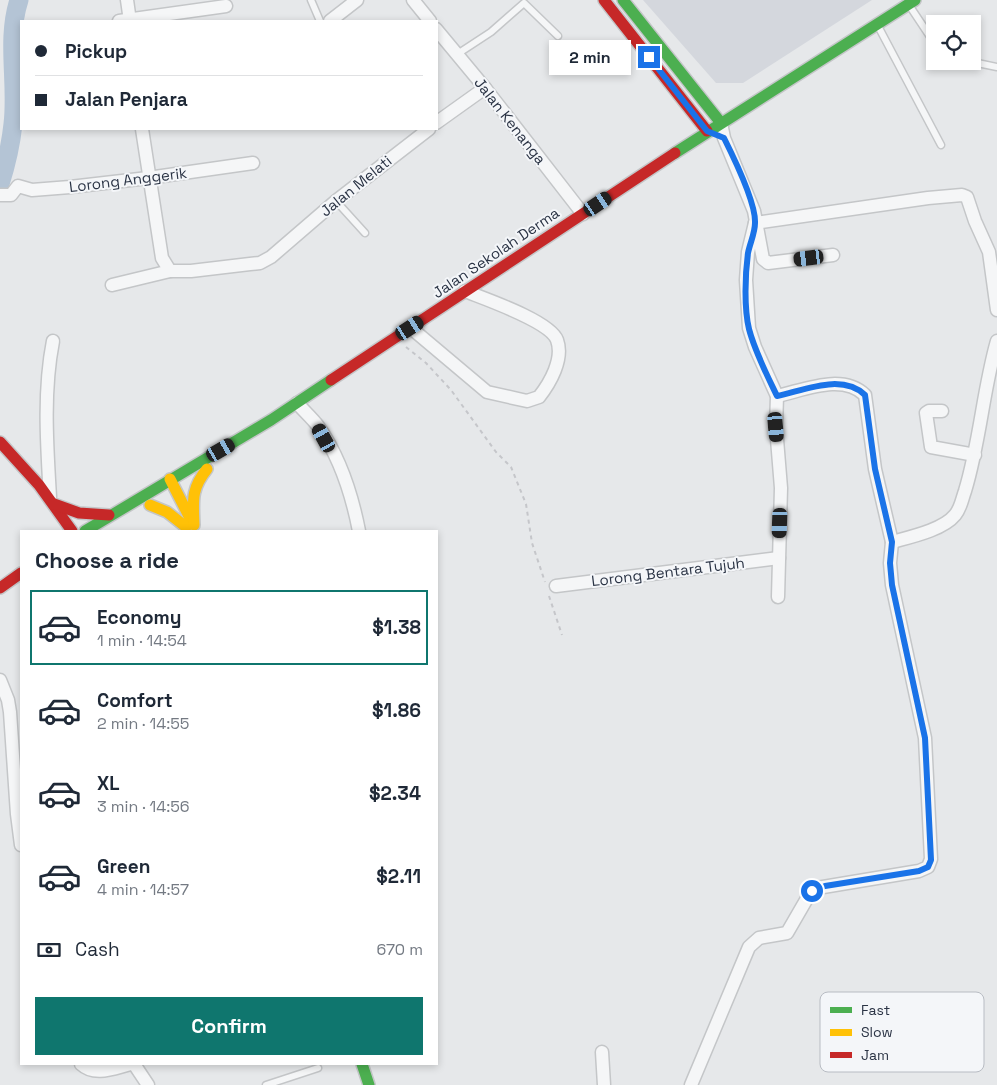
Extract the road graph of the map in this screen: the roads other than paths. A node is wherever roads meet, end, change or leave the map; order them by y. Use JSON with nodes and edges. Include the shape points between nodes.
{"nodes":[{"id":1,"x":127,"y":0,"type":"edge"},
{"id":2,"x":311,"y":0,"type":"edge"},
{"id":3,"x":357,"y":0,"type":"edge"},
{"id":4,"x":413,"y":0,"type":"edge"},
{"id":5,"x":604,"y":0,"type":"edge"},
{"id":6,"x":623,"y":0,"type":"edge"},
{"id":7,"x":526,"y":1,"type":"edge"},
{"id":8,"x":912,"y":2,"type":"edge"},
{"id":9,"x":226,"y":6,"type":"dead end"},
{"id":10,"x":639,"y":19,"type":"junction"},
{"id":11,"x":126,"y":20,"type":"edge"},
{"id":12,"x":133,"y":20,"type":"edge"},
{"id":13,"x":320,"y":20,"type":"edge"},
{"id":14,"x":331,"y":20,"type":"edge"},
{"id":15,"x":429,"y":20,"type":"edge"},
{"id":16,"x":877,"y":25,"type":"junction"},
{"id":17,"x":626,"y":27,"type":"junction"},
{"id":18,"x":926,"y":28,"type":"edge"},
{"id":19,"x":438,"y":31,"type":"edge"},
{"id":20,"x":558,"y":36,"type":"dead end"},
{"id":21,"x":458,"y":56,"type":"junction"},
{"id":22,"x":981,"y":64,"type":"edge"},
{"id":23,"x":997,"y":67,"type":"edge"},
{"id":24,"x":485,"y":88,"type":"junction"},
{"id":25,"x":438,"y":122,"type":"edge"},
{"id":26,"x":720,"y":123,"type":"junction"},
{"id":27,"x":142,"y":130,"type":"edge"},
{"id":28,"x":428,"y":130,"type":"edge"},
{"id":29,"x":707,"y":131,"type":"junction"},
{"id":30,"x":724,"y":138,"type":"junction"},
{"id":31,"x":941,"y":145,"type":"dead end"},
{"id":32,"x":254,"y":163,"type":"dead end"},
{"id":33,"x":148,"y":178,"type":"junction"},
{"id":34,"x":4,"y":195,"type":"edge"},
{"id":35,"x":336,"y":201,"type":"junction"},
{"id":36,"x":582,"y":214,"type":"junction"},
{"id":37,"x":755,"y":224,"type":"junction"},
{"id":38,"x":364,"y":233,"type":"dead end"},
{"id":39,"x":833,"y":255,"type":"dead end"},
{"id":40,"x":170,"y":271,"type":"junction"},
{"id":41,"x":112,"y":285,"type":"dead end"},
{"id":42,"x":465,"y":291,"type":"junction"},
{"id":43,"x":997,"y":310,"type":"edge"},
{"id":44,"x":410,"y":328,"type":"junction"},
{"id":45,"x":997,"y":341,"type":"edge"},
{"id":46,"x":53,"y":342,"type":"dead end"},
{"id":47,"x":777,"y":396,"type":"junction"},
{"id":48,"x":297,"y":403,"type":"junction"},
{"id":49,"x":942,"y":411,"type":"dead end"},
{"id":50,"x":271,"y":420,"type":"junction"},
{"id":51,"x":0,"y":442,"type":"edge"},
{"id":52,"x":975,"y":455,"type":"junction"},
{"id":53,"x":207,"y":468,"type":"junction"},
{"id":54,"x":168,"y":486,"type":"junction"},
{"id":55,"x":52,"y":501,"type":"junction"},
{"id":56,"x":150,"y":505,"type":"junction"},
{"id":57,"x":109,"y":516,"type":"junction"},
{"id":58,"x":191,"y":529,"type":"edge"},
{"id":59,"x":58,"y":530,"type":"edge"},
{"id":60,"x":71,"y":530,"type":"edge"},
{"id":61,"x":87,"y":530,"type":"edge"},
{"id":62,"x":107,"y":530,"type":"edge"},
{"id":63,"x":359,"y":530,"type":"edge"},
{"id":64,"x":892,"y":542,"type":"junction"},
{"id":65,"x":779,"y":558,"type":"junction"},
{"id":66,"x":20,"y":574,"type":"edge"},
{"id":67,"x":20,"y":585,"type":"edge"},
{"id":68,"x":550,"y":587,"type":"road end"},
{"id":69,"x":0,"y":588,"type":"edge"},
{"id":70,"x":0,"y":595,"type":"edge"},
{"id":71,"x":778,"y":597,"type":"dead end"},
{"id":72,"x":0,"y":680,"type":"edge"},
{"id":73,"x":20,"y":837,"type":"edge"},
{"id":74,"x":602,"y":1052,"type":"dead end"},
{"id":75,"x":83,"y":1065,"type":"edge"},
{"id":76,"x":128,"y":1065,"type":"edge"},
{"id":77,"x":134,"y":1065,"type":"edge"},
{"id":78,"x":362,"y":1065,"type":"edge"},
{"id":79,"x":318,"y":1068,"type":"dead end"},
{"id":80,"x":148,"y":1085,"type":"edge"},
{"id":81,"x":266,"y":1085,"type":"edge"},
{"id":82,"x":369,"y":1085,"type":"edge"},
{"id":83,"x":604,"y":1085,"type":"edge"},
{"id":84,"x":691,"y":1085,"type":"edge"}],
"edges":[{"from":1,"to":11,"type":"street"},
{"from":2,"to":13,"type":"lane"},
{"from":3,"to":14,"type":"street"},
{"from":4,"to":15,"type":"street"},
{"from":5,"to":17,"type":"street"},
{"from":6,"to":10,"type":"street"},
{"from":7,"to":20,"type":"lane"},
{"from":7,"to":21,"type":"lane"},
{"from":8,"to":16,"type":"street","name":"Jalan Sekolah Derma"},
{"from":8,"to":18,"type":"lane"},
{"from":9,"to":12,"type":"street"},
{"from":10,"to":17,"type":"lane"},
{"from":10,"to":26,"type":"street"},
{"from":16,"to":26,"type":"street","name":"Jalan Sekolah Derma"},
{"from":16,"to":31,"type":"lane"},
{"from":17,"to":29,"type":"street"},
{"from":19,"to":21,"type":"street","name":"Jalan Kenanga"},
{"from":21,"to":24,"type":"street","name":"Jalan Kenanga"},
{"from":22,"to":23,"type":"lane"},
{"from":24,"to":25,"type":"street"},
{"from":24,"to":36,"type":"street","name":"Jalan Kenanga"},
{"from":26,"to":29,"type":"street","name":"Jalan Sekolah Derma"},
{"from":26,"to":30,"type":"street"},
{"from":27,"to":33,"type":"street"},
{"from":28,"to":35,"type":"street","name":"Jalan Melati"},
{"from":29,"to":30,"type":"street"},
{"from":29,"to":36,"type":"street","name":"Jalan Sekolah Derma"},
{"from":30,"to":37,"type":"street","via":[[754,211]]},
{"from":32,"to":33,"type":"street","name":"Lorong Anggerik"},
{"from":33,"to":34,"type":"street","name":"Lorong Anggerik","via":[[32,190],[18,186],[11,195]]},
{"from":33,"to":40,"type":"street","via":[[162,258]]},
{"from":35,"to":38,"type":"lane"},
{"from":35,"to":40,"type":"street","name":"Jalan Melati","via":[[285,246],[260,263]]},
{"from":36,"to":42,"type":"street","name":"Jalan Sekolah Derma"},
{"from":37,"to":39,"type":"street","via":[[762,257],[768,263]]},
{"from":37,"to":43,"type":"street","via":[[962,194],[969,203],[989,252]]},
{"from":37,"to":47,"type":"street","via":[[746,280],[749,328]]},
{"from":40,"to":41,"type":"street","name":"Jalan Melati"},
{"from":42,"to":44,"type":"street","name":"Jalan Sekolah Derma"},
{"from":42,"to":44,"type":"street","via":[[520,313],[550,329],[558,340],[556,371],[539,398],[527,401],[487,392]]},
{"from":44,"to":48,"type":"street","name":"Jalan Sekolah Derma"},
{"from":45,"to":52,"type":"street"},
{"from":46,"to":55,"type":"street","via":[[48,370]]},
{"from":47,"to":64,"type":"street","via":[[840,383],[858,388],[865,395],[875,469]]},
{"from":47,"to":65,"type":"street","via":[[781,488]]},
{"from":48,"to":50,"type":"street","name":"Jalan Sekolah Derma"},
{"from":48,"to":63,"type":"street","via":[[318,426],[345,478]]},
{"from":49,"to":52,"type":"street","via":[[926,413],[929,444],[934,448]]},
{"from":50,"to":53,"type":"street","name":"Jalan Sekolah Derma"},
{"from":50,"to":54,"type":"street","name":"Jalan Sekolah Derma"},
{"from":51,"to":55,"type":"street"},
{"from":52,"to":64,"type":"street","via":[[956,515],[929,530]]},
{"from":53,"to":54,"type":"street","name":"Jalan Sekolah Derma"},
{"from":53,"to":58,"type":"street","via":[[192,490]]},
{"from":54,"to":56,"type":"street","name":"Jalan Sekolah Derma"},
{"from":54,"to":57,"type":"street","name":"Jalan Sekolah Derma"},
{"from":54,"to":58,"type":"street"},
{"from":55,"to":57,"type":"street","via":[[79,513]]},
{"from":55,"to":59,"type":"street"},
{"from":55,"to":60,"type":"street"},
{"from":56,"to":58,"type":"street","via":[[167,512]]},
{"from":56,"to":62,"type":"street","name":"Jalan Sekolah Derma"},
{"from":57,"to":61,"type":"street","name":"Jalan Sekolah Derma"},
{"from":64,"to":84,"type":"street","via":[[892,585],[927,753],[930,863],[919,871],[817,888],[809,895],[787,933],[755,941],[749,947]]},
{"from":65,"to":68,"type":"street","name":"Lorong Bentara Tujuh"},
{"from":65,"to":71,"type":"street"},
{"from":66,"to":69,"type":"street"},
{"from":67,"to":70,"type":"street","via":[[8,594]]},
{"from":72,"to":73,"type":"street","via":[[10,712]]},
{"from":74,"to":83,"type":"street"},
{"from":75,"to":76,"type":"street","via":[[92,1071]]},
{"from":77,"to":80,"type":"street"},
{"from":78,"to":82,"type":"street"},
{"from":79,"to":81,"type":"lane"}]}
